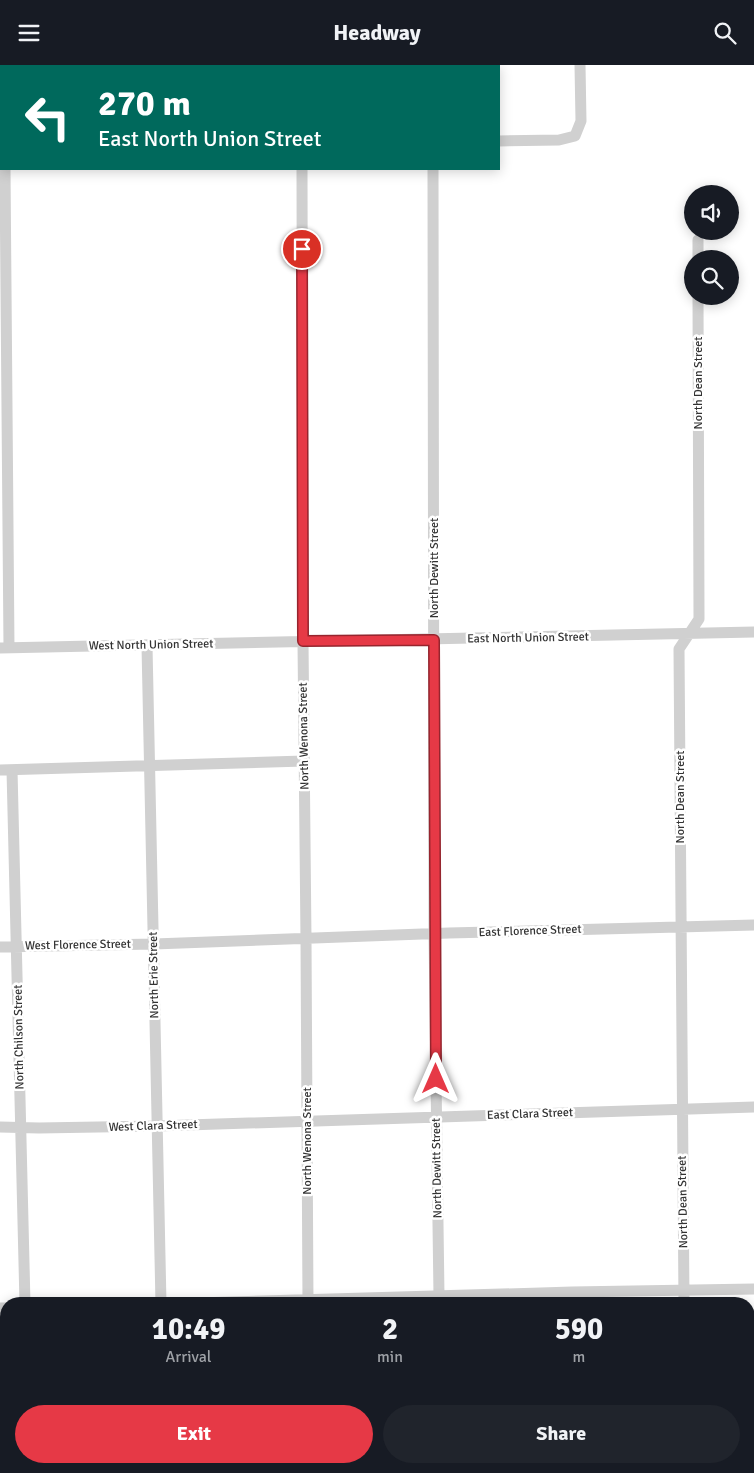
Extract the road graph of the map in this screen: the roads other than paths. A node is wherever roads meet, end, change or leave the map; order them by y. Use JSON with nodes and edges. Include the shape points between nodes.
{"nodes":[{"id":1,"x":580,"y":65,"type":"edge"},
{"id":2,"x":500,"y":141,"type":"edge"},
{"id":3,"x":5,"y":170,"type":"edge"},
{"id":4,"x":302,"y":170,"type":"edge"},
{"id":5,"x":433,"y":170,"type":"edge"},
{"id":6,"x":698,"y":240,"type":"dead end"},
{"id":7,"x":698,"y":250,"type":"edge"},
{"id":8,"x":698,"y":305,"type":"edge"},
{"id":9,"x":754,"y":632,"type":"edge"},
{"id":10,"x":689,"y":635,"type":"junction"},
{"id":11,"x":434,"y":640,"type":"junction"},
{"id":12,"x":303,"y":641,"type":"junction"},
{"id":13,"x":147,"y":646,"type":"junction"},
{"id":14,"x":4,"y":648,"type":"edge"},
{"id":15,"x":304,"y":761,"type":"junction"},
{"id":16,"x":149,"y":766,"type":"junction"},
{"id":17,"x":6,"y":770,"type":"edge"},
{"id":18,"x":754,"y":925,"type":"edge"},
{"id":19,"x":680,"y":927,"type":"junction"},
{"id":20,"x":434,"y":934,"type":"junction"},
{"id":21,"x":306,"y":939,"type":"junction"},
{"id":22,"x":154,"y":944,"type":"junction"},
{"id":23,"x":17,"y":946,"type":"junction"},
{"id":24,"x":0,"y":947,"type":"edge"},
{"id":25,"x":754,"y":1107,"type":"edge"},
{"id":26,"x":682,"y":1109,"type":"junction"},
{"id":27,"x":436,"y":1116,"type":"junction"},
{"id":28,"x":306,"y":1121,"type":"junction"},
{"id":29,"x":157,"y":1126,"type":"junction"},
{"id":30,"x":0,"y":1127,"type":"edge"},
{"id":31,"x":20,"y":1127,"type":"junction"},
{"id":32,"x":754,"y":1289,"type":"edge"},
{"id":33,"x":684,"y":1290,"type":"junction"},
{"id":34,"x":25,"y":1297,"type":"edge"},
{"id":35,"x":162,"y":1297,"type":"edge"},
{"id":36,"x":308,"y":1297,"type":"edge"},
{"id":37,"x":439,"y":1297,"type":"joint"},
{"id":38,"x":684,"y":1297,"type":"edge"}],
"edges":[{"from":1,"to":2,"type":"street","via":[[581,121],[575,135],[559,140]]},
{"from":3,"to":14,"type":"street"},
{"from":4,"to":12,"type":"street","name":"North Wenona Street"},
{"from":5,"to":11,"type":"street","name":"North Dewitt Street"},
{"from":6,"to":7,"type":"street"},
{"from":8,"to":10,"type":"street","name":"North Dean Street","via":[[699,619]]},
{"from":9,"to":10,"type":"street","name":"East North Union Street"},
{"from":10,"to":11,"type":"street","name":"East North Union Street"},
{"from":10,"to":19,"type":"street","name":"North Dean Street","via":[[679,649]]},
{"from":11,"to":12,"type":"street","name":"East North Union Street"},
{"from":11,"to":20,"type":"street","name":"North Dewitt Street"},
{"from":12,"to":13,"type":"street","name":"West North Union Street"},
{"from":12,"to":15,"type":"street","name":"North Wenona Street"},
{"from":13,"to":14,"type":"street","name":"West North Union Street"},
{"from":13,"to":16,"type":"street","name":"North Erie Street"},
{"from":15,"to":16,"type":"street"},
{"from":15,"to":21,"type":"street","name":"North Wenona Street"},
{"from":16,"to":17,"type":"street"},
{"from":16,"to":22,"type":"street","name":"North Erie Street"},
{"from":17,"to":23,"type":"street","name":"North Chilson Street"},
{"from":18,"to":19,"type":"street","name":"East Florence Street"},
{"from":19,"to":20,"type":"street","name":"East Florence Street"},
{"from":19,"to":26,"type":"street","name":"North Dean Street"},
{"from":20,"to":21,"type":"street","name":"East Florence Street"},
{"from":20,"to":27,"type":"street","name":"North Dewitt Street"},
{"from":21,"to":22,"type":"street","name":"West Florence Street"},
{"from":21,"to":28,"type":"street","name":"North Wenona Street"},
{"from":22,"to":23,"type":"street","name":"West Florence Street"},
{"from":22,"to":29,"type":"street","name":"North Erie Street"},
{"from":23,"to":24,"type":"street","name":"West Florence Street"},
{"from":23,"to":31,"type":"street","name":"North Chilson Street"},
{"from":25,"to":26,"type":"street","name":"East Clara Street"},
{"from":26,"to":27,"type":"street","name":"East Clara Street"},
{"from":26,"to":33,"type":"street","name":"North Dean Street"},
{"from":27,"to":28,"type":"street","name":"East Clara Street"},
{"from":27,"to":37,"type":"street","name":"North Dewitt Street"},
{"from":28,"to":29,"type":"street","name":"West Clara Street"},
{"from":28,"to":36,"type":"street","name":"North Wenona Street"},
{"from":29,"to":31,"type":"street","name":"West Clara Street"},
{"from":29,"to":35,"type":"street","name":"North Erie Street"},
{"from":30,"to":31,"type":"street","name":"West Clara Street"},
{"from":31,"to":34,"type":"street","name":"North Chilson Street"},
{"from":32,"to":33,"type":"street"},
{"from":33,"to":37,"type":"street"},
{"from":33,"to":38,"type":"street","name":"North Dean Street"}]}
